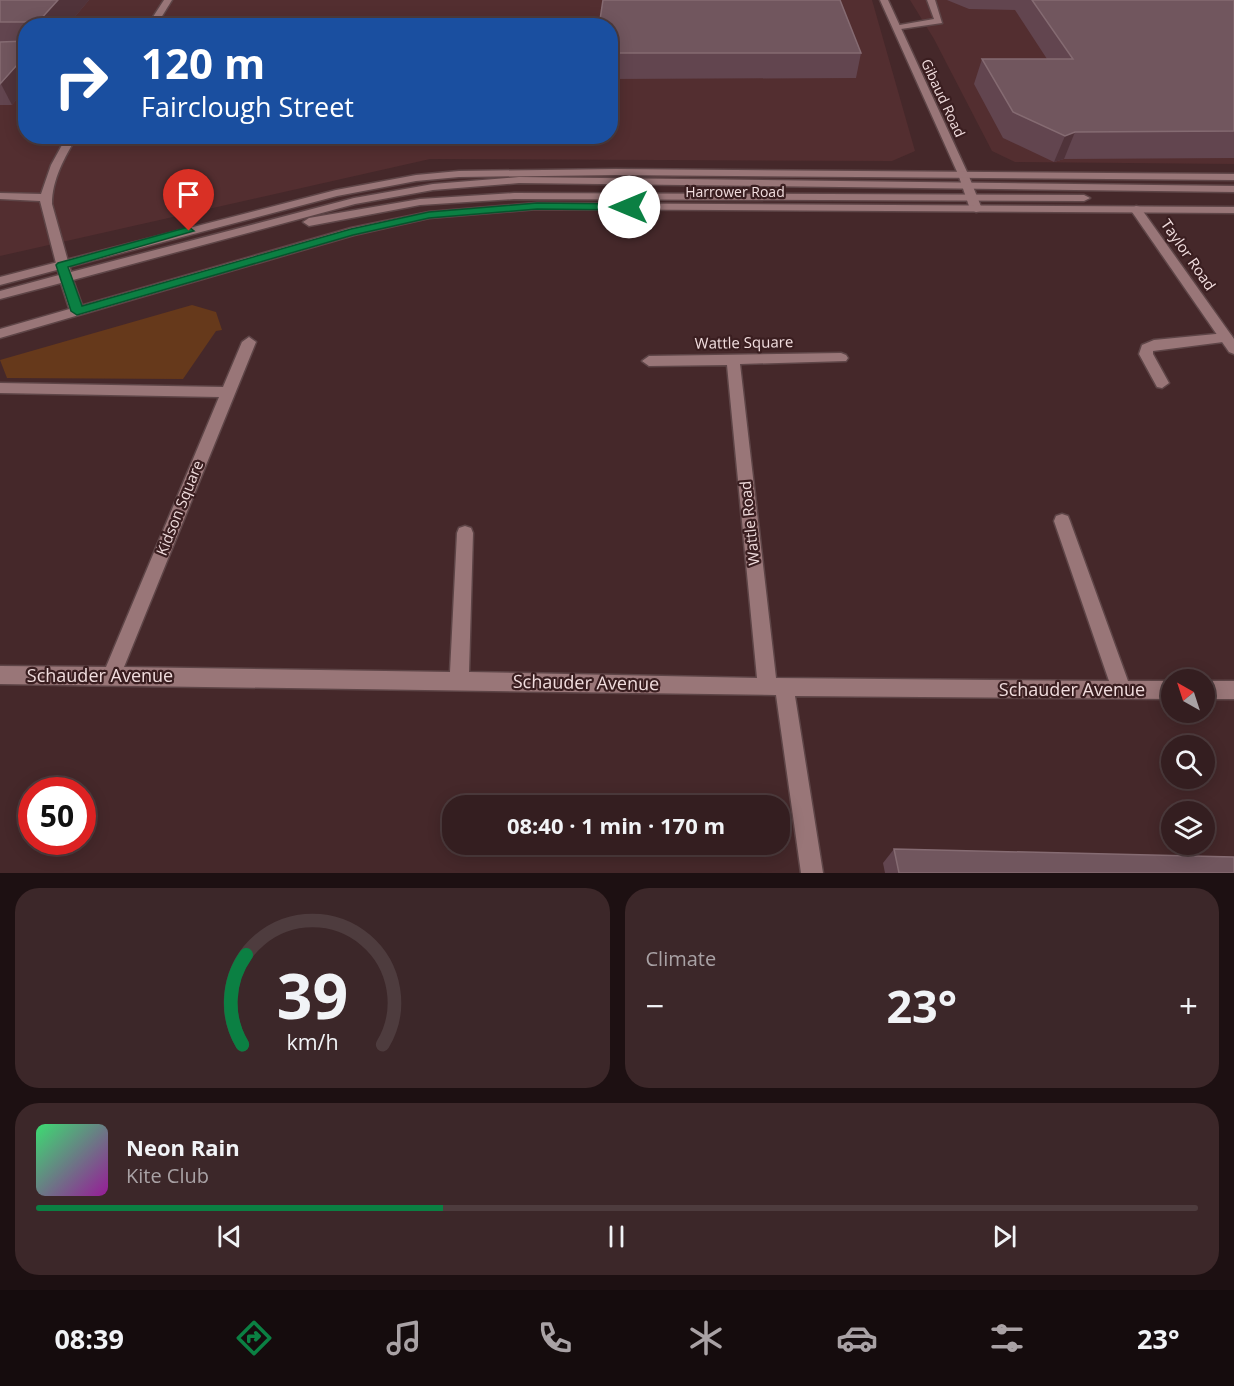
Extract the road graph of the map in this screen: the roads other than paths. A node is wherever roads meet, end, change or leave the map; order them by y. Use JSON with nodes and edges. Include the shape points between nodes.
{"nodes":[{"id":1,"x":168,"y":0,"type":"edge"},
{"id":2,"x":884,"y":0,"type":"edge"},
{"id":3,"x":931,"y":0,"type":"edge"},
{"id":4,"x":156,"y":18,"type":"edge"},
{"id":5,"x":897,"y":28,"type":"junction"},
{"id":6,"x":68,"y":144,"type":"edge"},
{"id":7,"x":963,"y":174,"type":"junction"},
{"id":8,"x":1234,"y":177,"type":"edge"},
{"id":9,"x":1234,"y":189,"type":"edge"},
{"id":10,"x":0,"y":196,"type":"edge"},
{"id":11,"x":45,"y":198,"type":"junction"},
{"id":12,"x":972,"y":198,"type":"junction"},
{"id":13,"x":1234,"y":199,"type":"edge"},
{"id":14,"x":1136,"y":209,"type":"junction"},
{"id":15,"x":1234,"y":210,"type":"edge"},
{"id":16,"x":66,"y":276,"type":"junction"},
{"id":17,"x":0,"y":281,"type":"edge"},
{"id":18,"x":0,"y":295,"type":"edge"},
{"id":19,"x":0,"y":305,"type":"edge"},
{"id":20,"x":77,"y":311,"type":"junction"},
{"id":21,"x":0,"y":334,"type":"edge"},
{"id":22,"x":249,"y":342,"type":"dead end"},
{"id":23,"x":1230,"y":344,"type":"edge"},
{"id":24,"x":841,"y":358,"type":"dead end"},
{"id":25,"x":733,"y":360,"type":"junction"},
{"id":26,"x":649,"y":361,"type":"dead end"},
{"id":27,"x":1162,"y":382,"type":"dead end"},
{"id":28,"x":0,"y":388,"type":"edge"},
{"id":29,"x":228,"y":392,"type":"junction"},
{"id":30,"x":1062,"y":521,"type":"dead end"},
{"id":31,"x":465,"y":533,"type":"dead end"},
{"id":32,"x":0,"y":675,"type":"edge"},
{"id":33,"x":112,"y":675,"type":"junction"},
{"id":34,"x":459,"y":680,"type":"junction"},
{"id":35,"x":776,"y":687,"type":"junction"},
{"id":36,"x":1122,"y":690,"type":"junction"},
{"id":37,"x":1161,"y":690,"type":"edge"},
{"id":38,"x":1215,"y":690,"type":"edge"},
{"id":39,"x":1234,"y":690,"type":"edge"},
{"id":40,"x":812,"y":873,"type":"edge"}],
"edges":[{"from":1,"to":4,"type":"street"},
{"from":2,"to":5,"type":"street","name":"Gibaud Road"},
{"from":3,"to":5,"type":"street","via":[[939,21]]},
{"from":5,"to":7,"type":"street","name":"Gibaud Road"},
{"from":6,"to":11,"type":"street"},
{"from":7,"to":8,"type":"street","name":"Harrower Road"},
{"from":7,"to":12,"type":"street","name":"Gibaud Road"},
{"from":7,"to":16,"type":"street","name":"Harrower Road","via":[[524,172],[416,178],[295,203]]},
{"from":9,"to":12,"type":"street"},
{"from":10,"to":11,"type":"street"},
{"from":11,"to":16,"type":"street"},
{"from":12,"to":13,"type":"street"},
{"from":12,"to":14,"type":"street","name":"Harrower Road"},
{"from":12,"to":16,"type":"street","via":[[514,196],[420,202],[306,222]]},
{"from":12,"to":16,"type":"street","via":[[876,183],[471,183],[354,201]]},
{"from":12,"to":20,"type":"street","name":"Harrower Road","via":[[537,206],[429,215],[351,232]]},
{"from":14,"to":15,"type":"street","name":"Harrower Road"},
{"from":14,"to":23,"type":"street","name":"Taylor Road"},
{"from":16,"to":17,"type":"street","name":"Harrower Road"},
{"from":16,"to":18,"type":"street"},
{"from":16,"to":19,"type":"street"},
{"from":16,"to":20,"type":"street"},
{"from":20,"to":21,"type":"street","name":"Harrower Road"},
{"from":22,"to":29,"type":"street","name":"Kidson Square"},
{"from":23,"to":27,"type":"street","via":[[1147,348],[1146,354]]},
{"from":24,"to":25,"type":"street","name":"Wattle Square"},
{"from":25,"to":26,"type":"street","name":"Wattle Square"},
{"from":25,"to":35,"type":"street","name":"Wattle Road"},
{"from":28,"to":29,"type":"street"},
{"from":29,"to":33,"type":"street","name":"Kidson Square"},
{"from":30,"to":36,"type":"street"},
{"from":31,"to":34,"type":"street"},
{"from":32,"to":33,"type":"street","name":"Schauder Avenue"},
{"from":33,"to":34,"type":"street","name":"Schauder Avenue"},
{"from":34,"to":35,"type":"street","name":"Schauder Avenue"},
{"from":35,"to":36,"type":"street","name":"Schauder Avenue"},
{"from":35,"to":40,"type":"street","name":"Wattle Road"},
{"from":36,"to":37,"type":"street","name":"Schauder Avenue"},
{"from":38,"to":39,"type":"street"}]}
